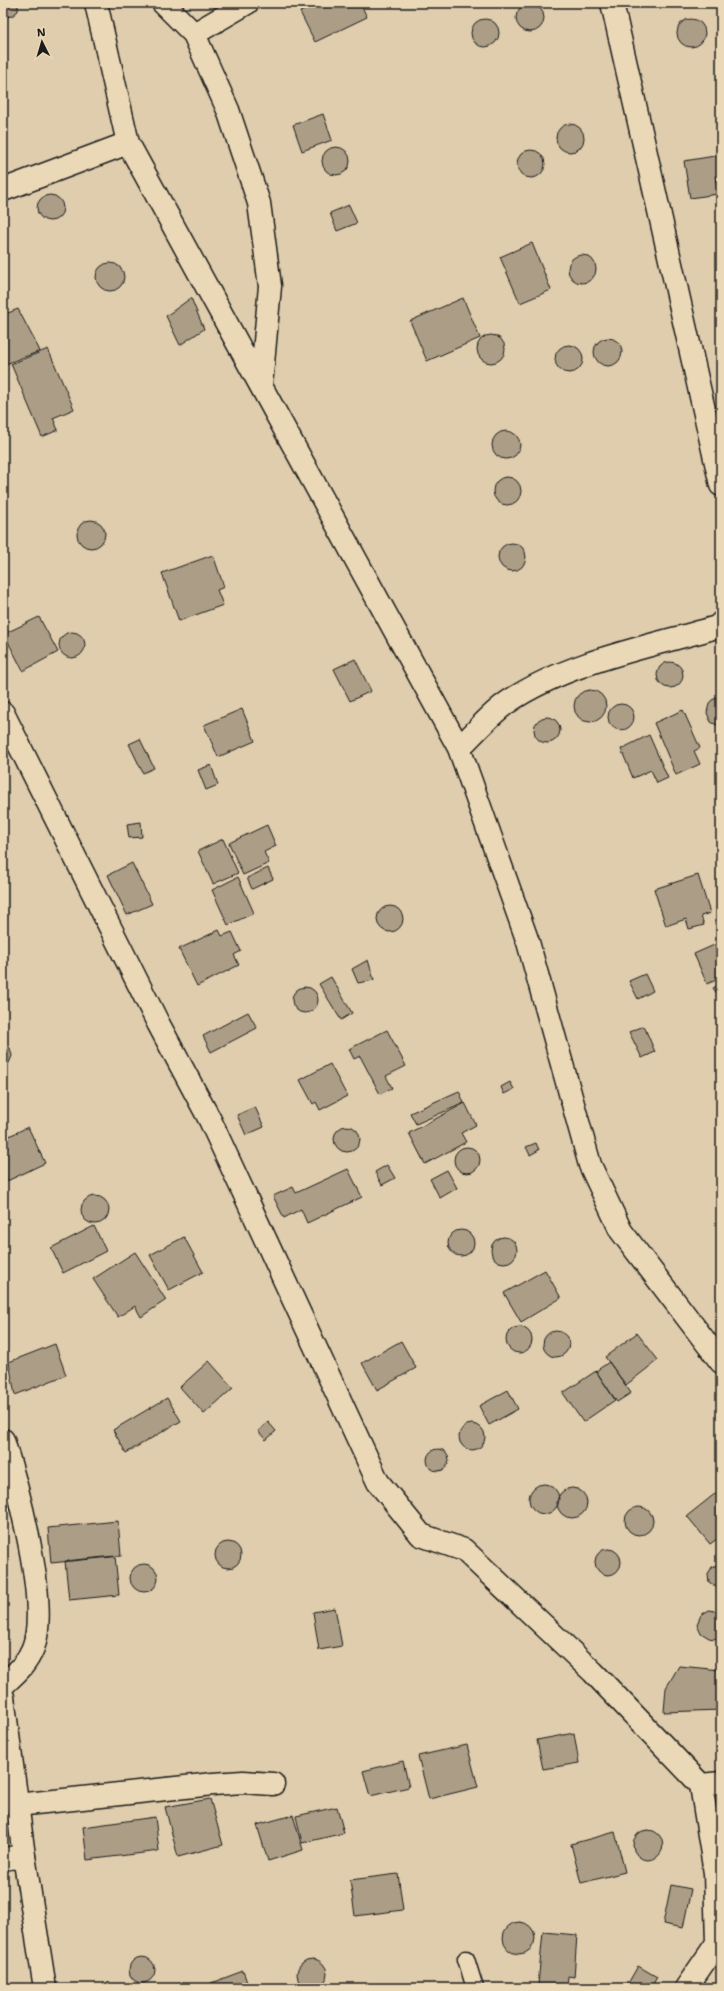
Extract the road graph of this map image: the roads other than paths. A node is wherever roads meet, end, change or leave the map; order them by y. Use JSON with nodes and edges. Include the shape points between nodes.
{"nodes":[{"id":1,"x":96,"y":3,"type":"edge"},
{"id":2,"x":163,"y":3,"type":"edge"},
{"id":3,"x":247,"y":3,"type":"edge"},
{"id":4,"x":612,"y":3,"type":"edge"},
{"id":5,"x":194,"y":34,"type":"junction"},
{"id":6,"x":128,"y":143,"type":"junction"},
{"id":7,"x":3,"y":190,"type":"edge"},
{"id":8,"x":261,"y":386,"type":"junction"},
{"id":9,"x":721,"y":485,"type":"edge"},
{"id":10,"x":721,"y":623,"type":"edge"},
{"id":11,"x":3,"y":713,"type":"edge"},
{"id":12,"x":459,"y":748,"type":"junction"},
{"id":13,"x":721,"y":1362,"type":"edge"},
{"id":14,"x":3,"y":1440,"type":"edge"},
{"id":15,"x":10,"y":1485,"type":"edge"},
{"id":16,"x":3,"y":1684,"type":"edge"},
{"id":17,"x":3,"y":1697,"type":"edge"},
{"id":18,"x":273,"y":1784,"type":"dead end"},
{"id":19,"x":711,"y":1784,"type":"edge"},
{"id":20,"x":17,"y":1805,"type":"junction"},
{"id":21,"x":13,"y":1858,"type":"edge"},
{"id":22,"x":717,"y":1943,"type":"junction"},
{"id":23,"x":466,"y":1959,"type":"dead end"},
{"id":24,"x":721,"y":1969,"type":"edge"},
{"id":25,"x":44,"y":1988,"type":"edge"},
{"id":26,"x":475,"y":1988,"type":"edge"},
{"id":27,"x":686,"y":1988,"type":"edge"}],
"edges":[{"from":1,"to":6,"type":"street"},
{"from":2,"to":5,"type":"street"},
{"from":3,"to":5,"type":"street"},
{"from":4,"to":9,"type":"street"},
{"from":5,"to":8,"type":"street","via":[[228,110],[258,203],[270,286]]},
{"from":6,"to":7,"type":"street"},
{"from":6,"to":8,"type":"street"},
{"from":8,"to":12,"type":"street"},
{"from":10,"to":12,"type":"street","via":[[716,627],[594,662],[545,681],[507,702]]},
{"from":11,"to":19,"type":"street","via":[[158,1023],[210,1120],[378,1482],[421,1535],[464,1550]]},
{"from":12,"to":13,"type":"street","via":[[528,942],[590,1165],[621,1231]]},
{"from":14,"to":15,"type":"street"},
{"from":15,"to":16,"type":"street","via":[[35,1576],[38,1623],[34,1646],[25,1665]]},
{"from":17,"to":20,"type":"street"},
{"from":18,"to":20,"type":"street","via":[[213,1784]]},
{"from":19,"to":22,"type":"street"},
{"from":20,"to":21,"type":"street"},
{"from":21,"to":25,"type":"street"},
{"from":22,"to":24,"type":"street"},
{"from":22,"to":27,"type":"street"},
{"from":23,"to":26,"type":"lane"}]}
